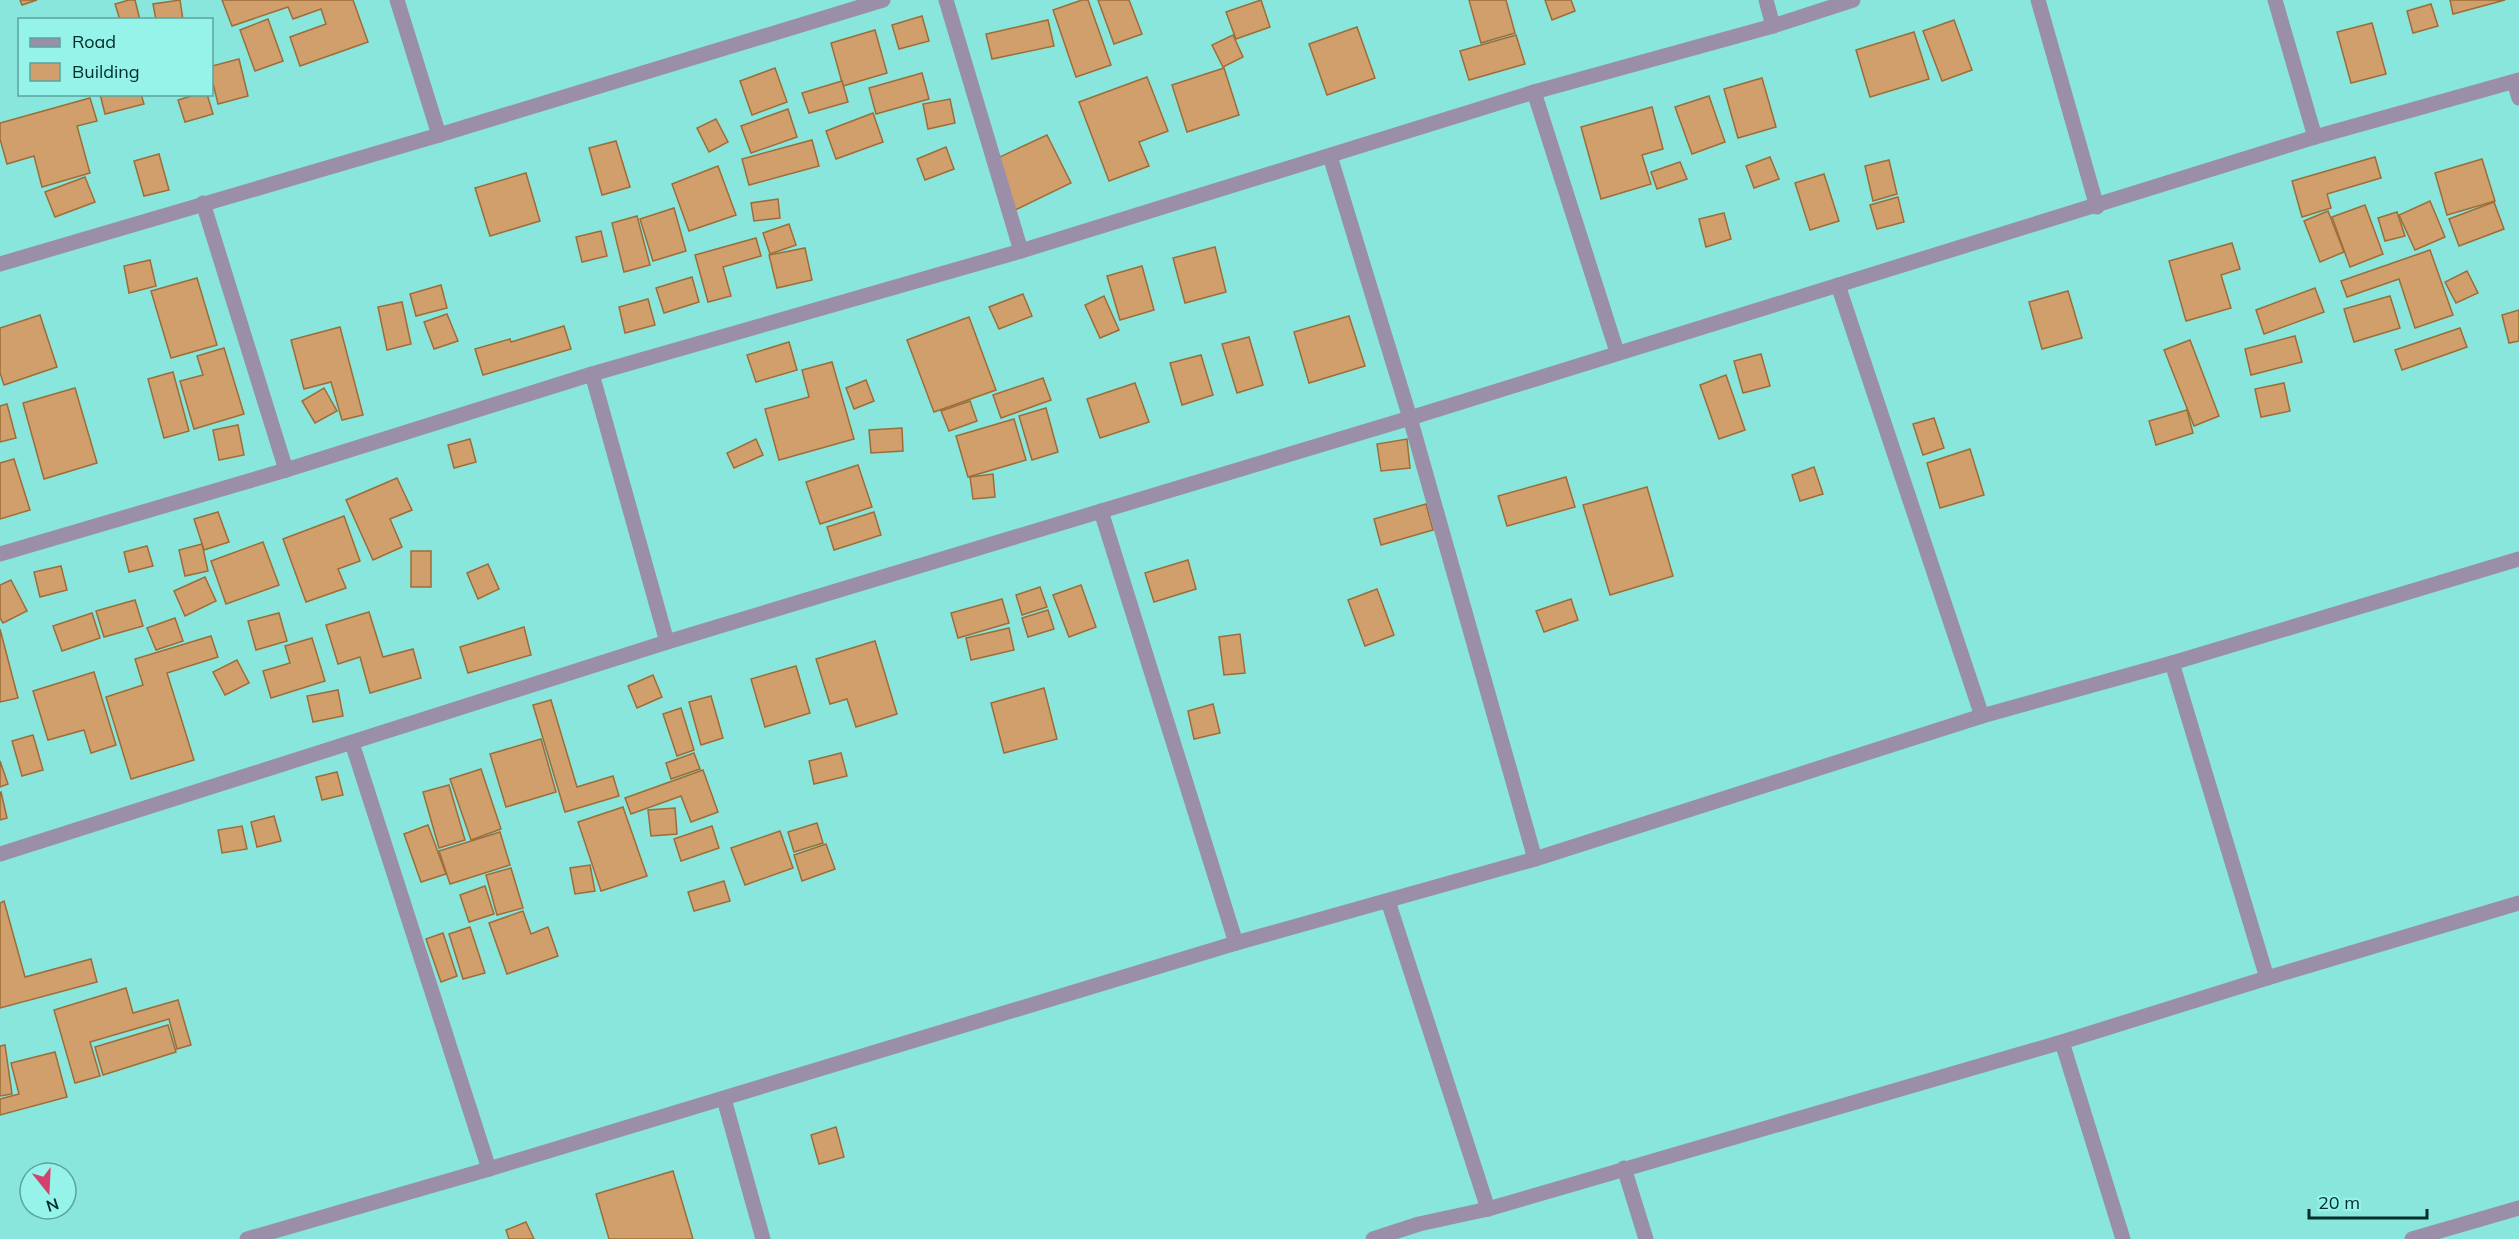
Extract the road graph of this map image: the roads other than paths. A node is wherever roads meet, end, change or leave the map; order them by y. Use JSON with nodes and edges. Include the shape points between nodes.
{"nodes":[{"id":1,"x":397,"y":0,"type":"edge"},
{"id":2,"x":883,"y":0,"type":"edge"},
{"id":3,"x":946,"y":0,"type":"edge"},
{"id":4,"x":1766,"y":0,"type":"edge"},
{"id":5,"x":1853,"y":0,"type":"edge"},
{"id":6,"x":2038,"y":0,"type":"edge"},
{"id":7,"x":2275,"y":0,"type":"edge"},
{"id":8,"x":1773,"y":26,"type":"junction"},
{"id":9,"x":2517,"y":81,"type":"edge"},
{"id":10,"x":1534,"y":92,"type":"junction"},
{"id":11,"x":2519,"y":98,"type":"edge"},
{"id":12,"x":439,"y":135,"type":"junction"},
{"id":13,"x":2315,"y":137,"type":"junction"},
{"id":14,"x":1330,"y":156,"type":"junction"},
{"id":15,"x":203,"y":203,"type":"junction"},
{"id":16,"x":2097,"y":207,"type":"junction"},
{"id":17,"x":1021,"y":251,"type":"junction"},
{"id":18,"x":0,"y":264,"type":"edge"},
{"id":19,"x":1838,"y":285,"type":"junction"},
{"id":20,"x":1617,"y":352,"type":"junction"},
{"id":21,"x":592,"y":374,"type":"junction"},
{"id":22,"x":1410,"y":418,"type":"junction"},
{"id":23,"x":286,"y":470,"type":"junction"},
{"id":24,"x":1101,"y":511,"type":"junction"},
{"id":25,"x":0,"y":554,"type":"edge"},
{"id":26,"x":2519,"y":559,"type":"edge"},
{"id":27,"x":667,"y":642,"type":"junction"},
{"id":28,"x":2172,"y":663,"type":"junction"},
{"id":29,"x":1982,"y":716,"type":"junction"},
{"id":30,"x":352,"y":743,"type":"junction"},
{"id":31,"x":0,"y":854,"type":"edge"},
{"id":32,"x":1535,"y":859,"type":"junction"},
{"id":33,"x":1388,"y":901,"type":"junction"},
{"id":34,"x":2519,"y":903,"type":"edge"},
{"id":35,"x":1236,"y":943,"type":"junction"},
{"id":36,"x":2267,"y":978,"type":"junction"},
{"id":37,"x":2062,"y":1042,"type":"junction"},
{"id":38,"x":724,"y":1099,"type":"junction"},
{"id":39,"x":1624,"y":1168,"type":"junction"},
{"id":40,"x":489,"y":1169,"type":"junction"},
{"id":41,"x":2519,"y":1208,"type":"edge"},
{"id":42,"x":1488,"y":1209,"type":"junction"},
{"id":43,"x":247,"y":1239,"type":"edge"},
{"id":44,"x":763,"y":1239,"type":"edge"},
{"id":45,"x":1373,"y":1239,"type":"edge"},
{"id":46,"x":1646,"y":1239,"type":"edge"},
{"id":47,"x":2123,"y":1239,"type":"edge"},
{"id":48,"x":2412,"y":1239,"type":"edge"}],
"edges":[{"from":1,"to":12,"type":"street"},
{"from":2,"to":12,"type":"street"},
{"from":3,"to":17,"type":"street"},
{"from":4,"to":8,"type":"street"},
{"from":5,"to":8,"type":"street"},
{"from":6,"to":16,"type":"street"},
{"from":7,"to":13,"type":"street"},
{"from":8,"to":10,"type":"street"},
{"from":9,"to":11,"type":"street"},
{"from":9,"to":13,"type":"street"},
{"from":10,"to":14,"type":"street"},
{"from":10,"to":20,"type":"street"},
{"from":12,"to":15,"type":"street"},
{"from":13,"to":16,"type":"street"},
{"from":14,"to":17,"type":"street"},
{"from":14,"to":22,"type":"street"},
{"from":15,"to":18,"type":"street"},
{"from":15,"to":23,"type":"street"},
{"from":16,"to":19,"type":"street"},
{"from":17,"to":21,"type":"street"},
{"from":19,"to":20,"type":"street"},
{"from":19,"to":29,"type":"street"},
{"from":20,"to":22,"type":"street"},
{"from":21,"to":23,"type":"street"},
{"from":21,"to":27,"type":"street"},
{"from":22,"to":24,"type":"street"},
{"from":22,"to":32,"type":"street"},
{"from":23,"to":25,"type":"street"},
{"from":24,"to":27,"type":"street"},
{"from":24,"to":35,"type":"street"},
{"from":26,"to":28,"type":"street"},
{"from":27,"to":30,"type":"street"},
{"from":28,"to":29,"type":"street"},
{"from":28,"to":36,"type":"street"},
{"from":29,"to":32,"type":"street"},
{"from":30,"to":31,"type":"street"},
{"from":30,"to":40,"type":"street"},
{"from":32,"to":33,"type":"street"},
{"from":33,"to":35,"type":"street"},
{"from":33,"to":42,"type":"street"},
{"from":34,"to":36,"type":"street"},
{"from":35,"to":38,"type":"street"},
{"from":36,"to":37,"type":"street"},
{"from":37,"to":39,"type":"street"},
{"from":37,"to":47,"type":"street"},
{"from":38,"to":40,"type":"street"},
{"from":38,"to":44,"type":"street"},
{"from":39,"to":42,"type":"street"},
{"from":39,"to":46,"type":"street"},
{"from":40,"to":43,"type":"street"},
{"from":41,"to":48,"type":"street"},
{"from":42,"to":45,"type":"street"}]}
